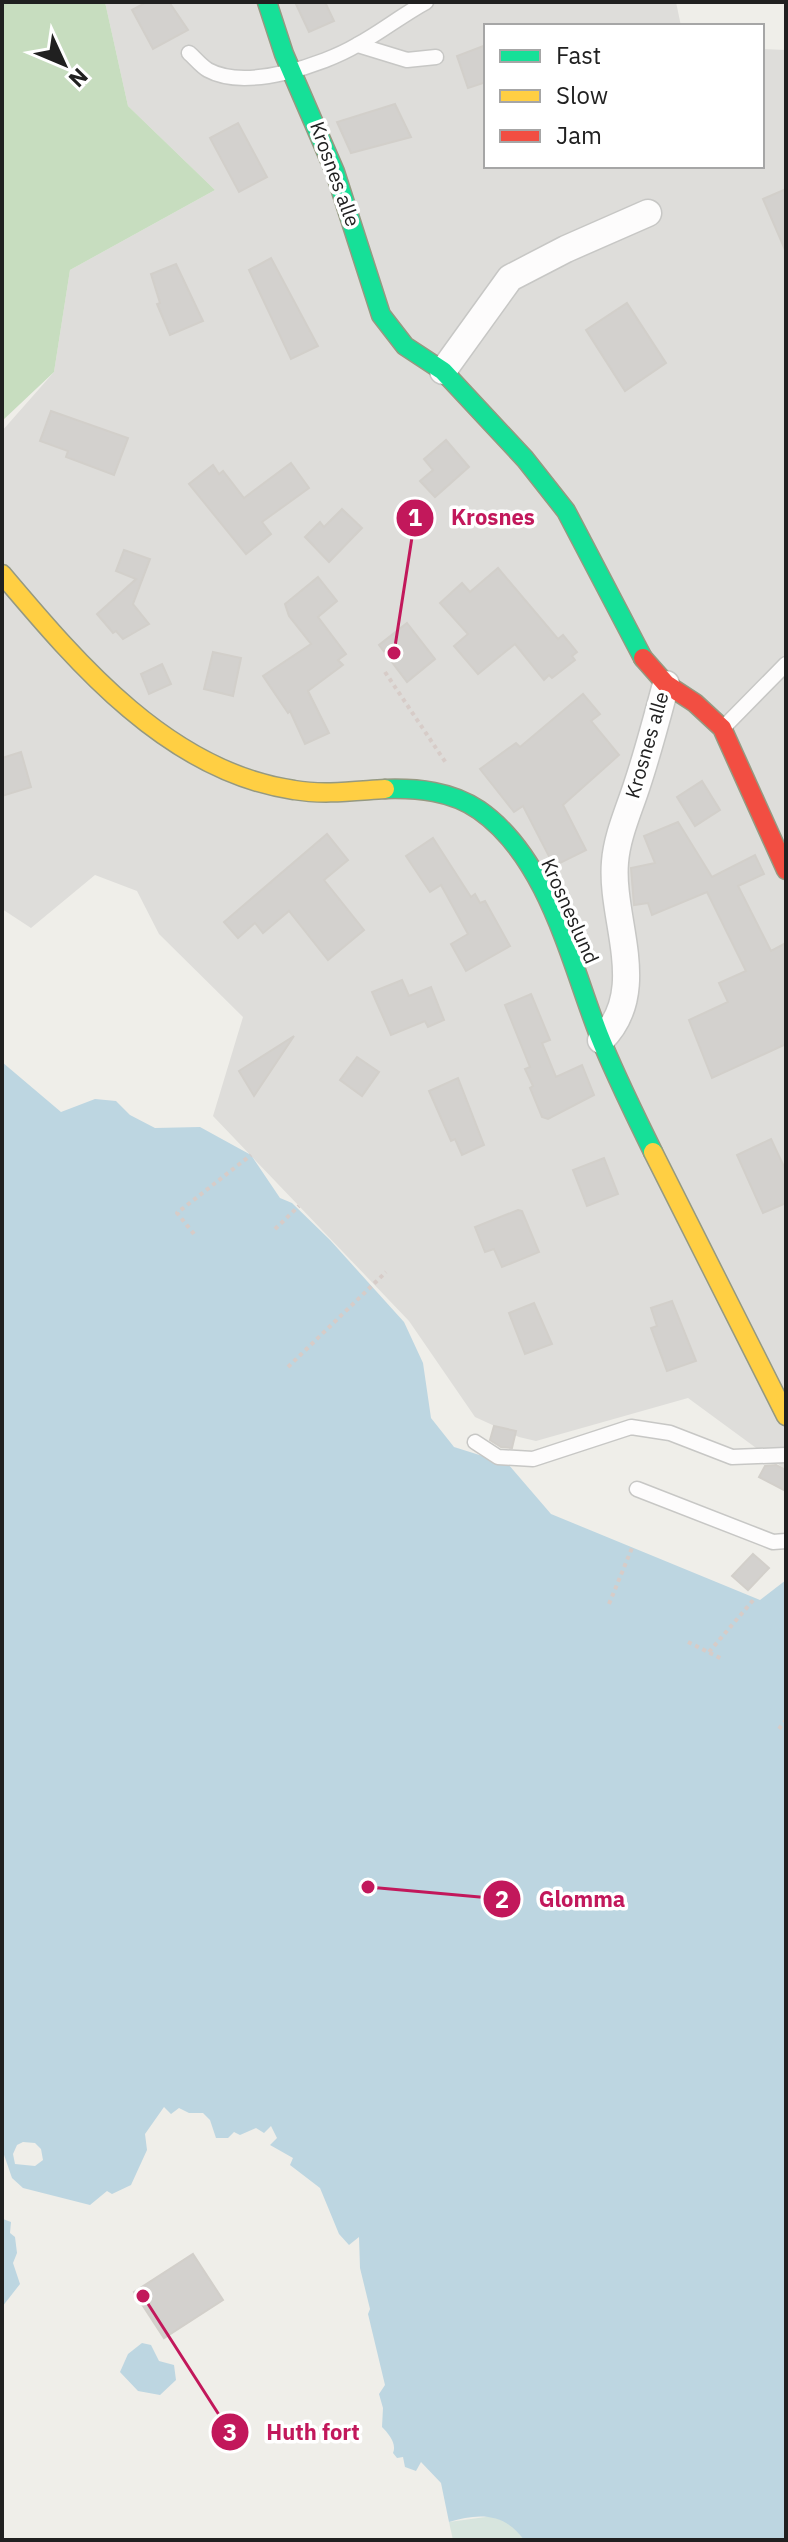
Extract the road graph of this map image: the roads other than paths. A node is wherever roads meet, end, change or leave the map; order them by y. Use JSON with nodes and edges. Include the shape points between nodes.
{"nodes":[{"id":1,"x":267,"y":2,"type":"edge"},
{"id":2,"x":426,"y":2,"type":"edge"},
{"id":3,"x":358,"y":45,"type":"junction"},
{"id":4,"x":189,"y":53,"type":"dead end"},
{"id":5,"x":436,"y":57,"type":"dead end"},
{"id":6,"x":294,"y":72,"type":"junction"},
{"id":7,"x":648,"y":213,"type":"dead end"},
{"id":8,"x":443,"y":371,"type":"junction"},
{"id":9,"x":2,"y":574,"type":"edge"},
{"id":10,"x":786,"y":664,"type":"edge"},
{"id":11,"x":666,"y":684,"type":"junction"},
{"id":12,"x":722,"y":728,"type":"junction"},
{"id":13,"x":778,"y":827,"type":"edge"},
{"id":14,"x":786,"y":870,"type":"edge"},
{"id":15,"x":601,"y":1040,"type":"junction"},
{"id":16,"x":786,"y":1416,"type":"edge"},
{"id":17,"x":475,"y":1442,"type":"dead end"},
{"id":18,"x":786,"y":1455,"type":"edge"},
{"id":19,"x":637,"y":1489,"type":"dead end"},
{"id":20,"x":786,"y":1541,"type":"edge"}],
"edges":[{"from":1,"to":6,"type":"street","name":"Krosnes alle"},
{"from":2,"to":3,"type":"lane"},
{"from":3,"to":5,"type":"lane","via":[[407,60]]},
{"from":3,"to":6,"type":"lane"},
{"from":4,"to":6,"type":"lane","via":[[208,70],[222,73]]},
{"from":6,"to":8,"type":"street","name":"Krosnes alle","via":[[340,185],[381,315],[405,346]]},
{"from":7,"to":8,"type":"street","via":[[510,278]]},
{"from":8,"to":11,"type":"street","name":"Krosnes alle","via":[[566,511],[627,633]]},
{"from":9,"to":15,"type":"street","name":"Krosneslund","via":[[80,663],[161,731],[204,759],[293,791],[413,788],[447,794],[481,812],[520,854],[544,899]]},
{"from":10,"to":12,"type":"lane"},
{"from":11,"to":12,"type":"street"},
{"from":11,"to":15,"type":"street","name":"Krosnes alle","via":[[618,847],[615,881],[627,971],[615,1018]]},
{"from":12,"to":13,"type":"street"},
{"from":13,"to":14,"type":"street"},
{"from":15,"to":16,"type":"street","name":"Krosneslund"},
{"from":17,"to":18,"type":"lane","via":[[498,1457],[533,1459],[631,1427],[670,1433],[732,1457]]},
{"from":19,"to":20,"type":"lane","via":[[773,1542]]}]}
